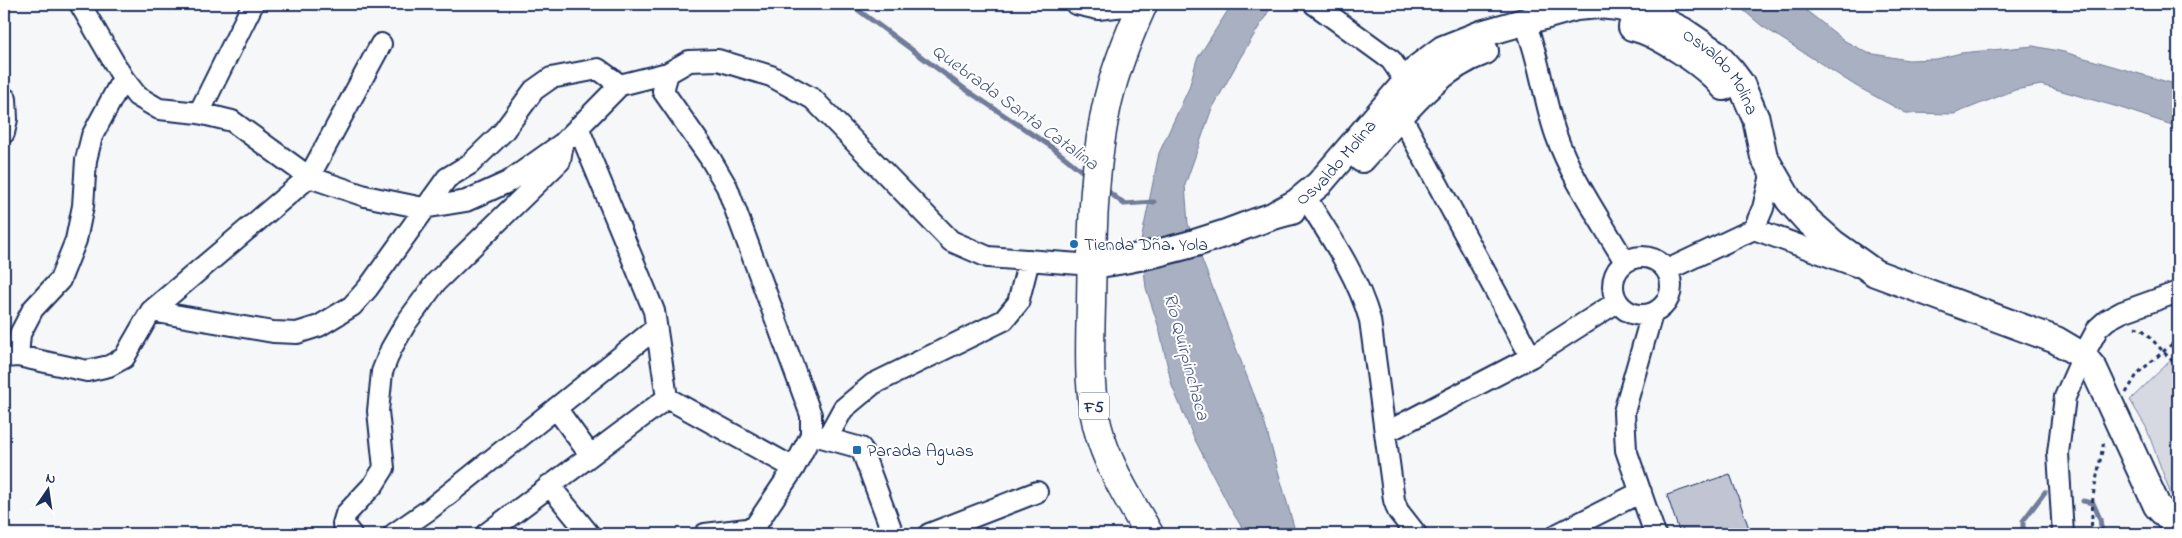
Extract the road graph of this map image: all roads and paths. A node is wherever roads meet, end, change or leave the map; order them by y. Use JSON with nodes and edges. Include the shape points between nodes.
{"nodes":[{"id":1,"x":80,"y":4,"type":"edge"},
{"id":2,"x":253,"y":4,"type":"edge"},
{"id":3,"x":1076,"y":4,"type":"edge"},
{"id":4,"x":1143,"y":4,"type":"edge"},
{"id":5,"x":1314,"y":4,"type":"edge"},
{"id":6,"x":1528,"y":29,"type":"junction"},
{"id":7,"x":381,"y":44,"type":"dead end"},
{"id":8,"x":668,"y":73,"type":"junction"},
{"id":9,"x":123,"y":78,"type":"junction"},
{"id":10,"x":620,"y":85,"type":"junction"},
{"id":11,"x":1413,"y":88,"type":"junction"},
{"id":12,"x":4,"y":99,"type":"edge"},
{"id":13,"x":1393,"y":111,"type":"junction"},
{"id":14,"x":199,"y":113,"type":"junction"},
{"id":15,"x":578,"y":127,"type":"junction"},
{"id":16,"x":4,"y":133,"type":"edge"},
{"id":17,"x":563,"y":143,"type":"junction"},
{"id":18,"x":1768,"y":164,"type":"junction"},
{"id":19,"x":309,"y":177,"type":"junction"},
{"id":20,"x":1311,"y":206,"type":"junction"},
{"id":21,"x":423,"y":208,"type":"junction"},
{"id":22,"x":1276,"y":214,"type":"junction"},
{"id":23,"x":1754,"y":228,"type":"junction"},
{"id":24,"x":1029,"y":260,"type":"junction"},
{"id":25,"x":1626,"y":262,"type":"junction"},
{"id":26,"x":1092,"y":265,"type":"junction"},
{"id":27,"x":1667,"y":270,"type":"junction"},
{"id":28,"x":1875,"y":272,"type":"junction"},
{"id":29,"x":2178,"y":292,"type":"edge"},
{"id":30,"x":1617,"y":302,"type":"junction"},
{"id":31,"x":151,"y":311,"type":"junction"},
{"id":32,"x":1652,"y":314,"type":"junction"},
{"id":33,"x":656,"y":328,"type":"junction"},
{"id":34,"x":2142,"y":329,"type":"dead end"},
{"id":35,"x":11,"y":356,"type":"edge"},
{"id":36,"x":1531,"y":356,"type":"junction"},
{"id":37,"x":2088,"y":362,"type":"junction"},
{"id":38,"x":2178,"y":366,"type":"edge"},
{"id":39,"x":667,"y":398,"type":"junction"},
{"id":40,"x":556,"y":408,"type":"junction"},
{"id":41,"x":1385,"y":433,"type":"junction"},
{"id":42,"x":819,"y":436,"type":"junction"},
{"id":43,"x":590,"y":455,"type":"junction"},
{"id":44,"x":794,"y":468,"type":"junction"},
{"id":45,"x":549,"y":485,"type":"junction"},
{"id":46,"x":1037,"y":492,"type":"dead end"},
{"id":47,"x":1641,"y":492,"type":"junction"},
{"id":48,"x":2178,"y":528,"type":"edge"},
{"id":49,"x":753,"y":531,"type":"edge"},
{"id":50,"x":351,"y":534,"type":"edge"},
{"id":51,"x":394,"y":534,"type":"edge"},
{"id":52,"x":486,"y":534,"type":"edge"},
{"id":53,"x":589,"y":534,"type":"edge"},
{"id":54,"x":705,"y":534,"type":"edge"},
{"id":55,"x":893,"y":534,"type":"edge"},
{"id":56,"x":929,"y":534,"type":"edge"},
{"id":57,"x":1149,"y":534,"type":"edge"},
{"id":58,"x":1416,"y":534,"type":"edge"},
{"id":59,"x":1558,"y":534,"type":"edge"},
{"id":60,"x":1655,"y":534,"type":"edge"},
{"id":61,"x":2063,"y":534,"type":"edge"}],
"edges":[{"from":1,"to":9,"type":"street"},
{"from":2,"to":14,"type":"street"},
{"from":3,"to":4,"type":"street","via":[[1098,9]]},
{"from":4,"to":26,"type":"highway","number":"F5","via":[[1126,43],[1108,100],[1098,156]]},
{"from":5,"to":11,"type":"street","via":[[1391,60]]},
{"from":6,"to":11,"type":"main road","name":"Osvaldo Molina","via":[[1481,34],[1444,49],[1425,62]]},
{"from":6,"to":18,"type":"main road","name":"Osvaldo Molina","via":[[1576,7],[1609,6],[1647,13],[1683,31],[1714,52],[1741,84],[1756,119]]},
{"from":6,"to":25,"type":"street","via":[[1556,135],[1585,194]]},
{"from":7,"to":19,"type":"street"},
{"from":8,"to":10,"type":"street"},
{"from":8,"to":24,"type":"street","via":[[689,61],[718,60],[771,76],[813,99],[951,241],[988,257]]},
{"from":8,"to":42,"type":"street","via":[[663,91],[710,158],[726,187]]},
{"from":9,"to":14,"type":"street","via":[[137,96],[159,109]]},
{"from":9,"to":35,"type":"street","via":[[92,136],[86,160],[84,206],[76,240],[60,280],[34,309]]},
{"from":10,"to":15,"type":"street"},
{"from":10,"to":21,"type":"street","via":[[598,70],[551,78],[534,90],[490,145],[470,164],[447,178]]},
{"from":11,"to":13,"type":"main road","name":"Osvaldo Molina"},
{"from":12,"to":16,"type":"street","via":[[7,118]]},
{"from":13,"to":20,"type":"main road","via":[[1330,194]]},
{"from":13,"to":22,"type":"main road","name":"Osvaldo Molina","via":[[1319,184]]},
{"from":13,"to":36,"type":"street"},
{"from":14,"to":19,"type":"street","via":[[232,121]]},
{"from":15,"to":17,"type":"street"},
{"from":15,"to":33,"type":"street","via":[[654,312]]},
{"from":17,"to":21,"type":"street","via":[[508,182],[466,201]]},
{"from":17,"to":50,"type":"street","via":[[560,161],[436,282],[391,349],[382,372],[378,411],[384,468],[346,514],[343,524]]},
{"from":18,"to":23,"type":"street","via":[[1763,208]]},
{"from":18,"to":28,"type":"main road","name":"Osvaldo Molina","via":[[1789,200],[1807,220]]},
{"from":19,"to":21,"type":"street","via":[[365,196]]},
{"from":19,"to":31,"type":"street"},
{"from":20,"to":22,"type":"main road"},
{"from":20,"to":41,"type":"street","via":[[1339,250],[1364,301],[1370,320]]},
{"from":21,"to":31,"type":"street","via":[[352,306],[318,326],[297,333],[273,332]]},
{"from":22,"to":26,"type":"main road","via":[[1222,234],[1135,259]]},
{"from":23,"to":27,"type":"street"},
{"from":23,"to":28,"type":"street"},
{"from":24,"to":26,"type":"street"},
{"from":24,"to":42,"type":"street","via":[[1018,303],[1004,320],[873,384],[843,409]]},
{"from":25,"to":27,"type":"street","via":[[1644,256],[1653,258]]},
{"from":25,"to":30,"type":"street","via":[[1614,276],[1612,284]]},
{"from":26,"to":57,"type":"highway","number":"F5","via":[[1090,371],[1094,409],[1101,439],[1116,476]]},
{"from":27,"to":32,"type":"street","via":[[1672,287],[1670,296],[1660,310]]},
{"from":28,"to":37,"type":"main road","name":"Osvaldo Molina","via":[[2056,340]]},
{"from":29,"to":37,"type":"street","via":[[2107,320],[2098,328]]},
{"from":30,"to":32,"type":"street","via":[[1632,314]]},
{"from":30,"to":36,"type":"street"},
{"from":31,"to":35,"type":"street","via":[[124,358],[109,366],[87,370]]},
{"from":32,"to":47,"type":"street","via":[[1624,412],[1626,450]]},
{"from":33,"to":39,"type":"street"},
{"from":33,"to":40,"type":"street"},
{"from":34,"to":38,"type":"path"},
{"from":36,"to":41,"type":"street"},
{"from":37,"to":48,"type":"main road","via":[[2111,404],[2157,506]]},
{"from":37,"to":61,"type":"street","via":[[2065,397],[2058,453]]},
{"from":39,"to":43,"type":"street"},
{"from":39,"to":44,"type":"street"},
{"from":40,"to":43,"type":"street"},
{"from":40,"to":51,"type":"street"},
{"from":41,"to":58,"type":"street","via":[[1394,500],[1398,511]]},
{"from":42,"to":44,"type":"street"},
{"from":42,"to":55,"type":"street","via":[[861,448]]},
{"from":43,"to":45,"type":"street"},
{"from":44,"to":49,"type":"street"},
{"from":45,"to":52,"type":"street"},
{"from":45,"to":53,"type":"street"},
{"from":46,"to":56,"type":"street"},
{"from":47,"to":59,"type":"street"},
{"from":47,"to":60,"type":"street"},
{"from":49,"to":54,"type":"street"}]}
